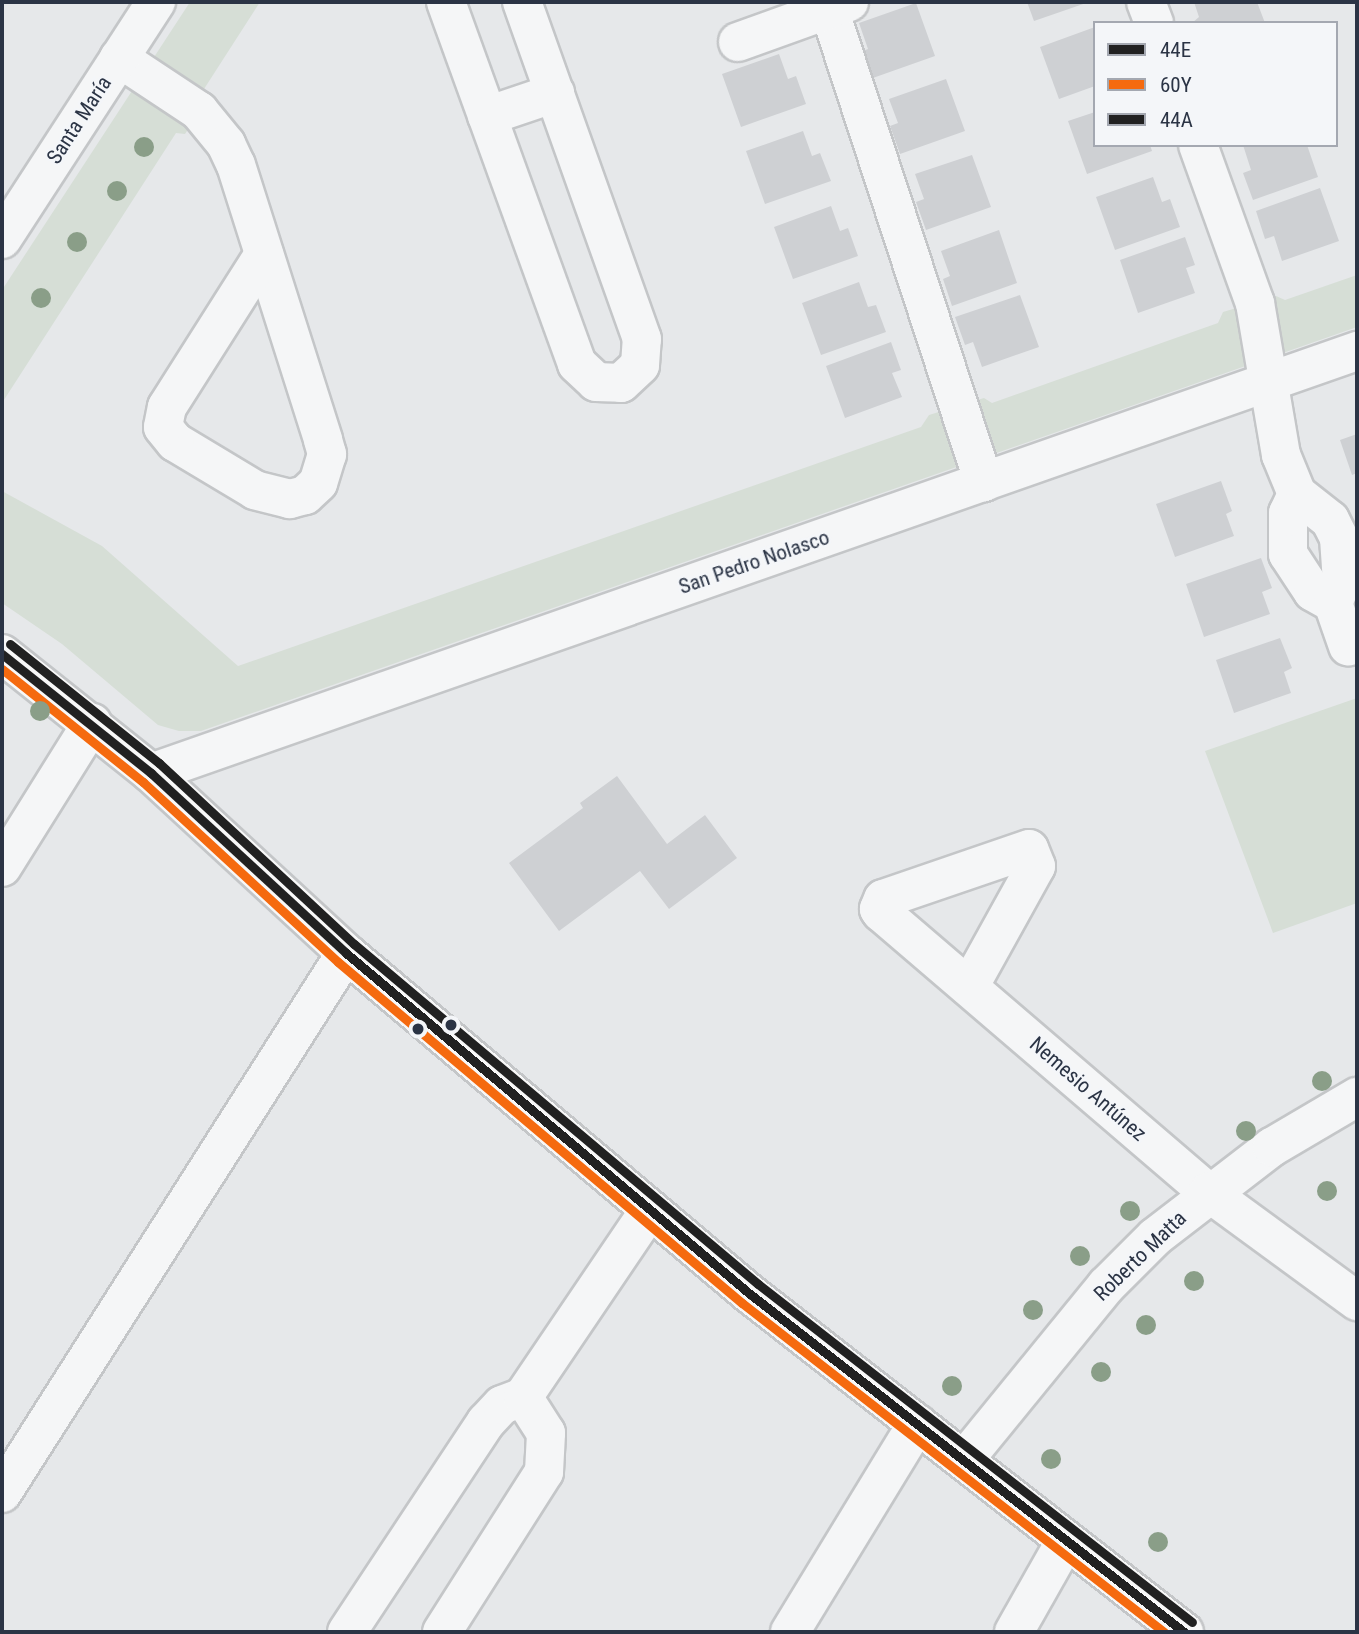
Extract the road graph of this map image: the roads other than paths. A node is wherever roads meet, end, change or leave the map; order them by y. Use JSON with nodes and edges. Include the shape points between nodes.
{"nodes":[{"id":1,"x":156,"y":2,"type":"edge"},
{"id":2,"x":446,"y":2,"type":"edge"},
{"id":3,"x":522,"y":2,"type":"edge"},
{"id":4,"x":1146,"y":2,"type":"edge"},
{"id":5,"x":839,"y":5,"type":"edge"},
{"id":6,"x":1153,"y":21,"type":"edge"},
{"id":7,"x":738,"y":42,"type":"dead end"},
{"id":8,"x":119,"y":58,"type":"junction"},
{"id":9,"x":555,"y":93,"type":"junction"},
{"id":10,"x":487,"y":116,"type":"junction"},
{"id":11,"x":1199,"y":147,"type":"edge"},
{"id":12,"x":4,"y":230,"type":"edge"},
{"id":13,"x":264,"y":254,"type":"junction"},
{"id":14,"x":1357,"y":351,"type":"edge"},
{"id":15,"x":1268,"y":383,"type":"junction"},
{"id":16,"x":984,"y":482,"type":"junction"},
{"id":17,"x":1297,"y":494,"type":"junction"},
{"id":18,"x":1333,"y":603,"type":"junction"},
{"id":19,"x":1348,"y":646,"type":"dead end"},
{"id":20,"x":2,"y":654,"type":"edge"},
{"id":21,"x":92,"y":723,"type":"junction"},
{"id":22,"x":151,"y":773,"type":"junction"},
{"id":23,"x":2,"y":867,"type":"edge"},
{"id":24,"x":346,"y":953,"type":"junction"},
{"id":25,"x":969,"y":986,"type":"dead end"},
{"id":26,"x":1357,"y":1097,"type":"edge"},
{"id":27,"x":1208,"y":1192,"type":"junction"},
{"id":28,"x":649,"y":1211,"type":"junction"},
{"id":29,"x":1357,"y":1301,"type":"edge"},
{"id":30,"x":523,"y":1396,"type":"junction"},
{"id":31,"x":917,"y":1424,"type":"junction"},
{"id":32,"x":964,"y":1460,"type":"junction"},
{"id":33,"x":2,"y":1493,"type":"edge"},
{"id":34,"x":1065,"y":1542,"type":"junction"},
{"id":35,"x":347,"y":1632,"type":"edge"},
{"id":36,"x":442,"y":1632,"type":"edge"},
{"id":37,"x":790,"y":1632,"type":"edge"},
{"id":38,"x":1014,"y":1632,"type":"edge"},
{"id":39,"x":1184,"y":1632,"type":"edge"}],
"edges":[{"from":1,"to":8,"type":"street","name":"Santa María"},
{"from":2,"to":10,"type":"street"},
{"from":3,"to":9,"type":"street"},
{"from":4,"to":6,"type":"street"},
{"from":5,"to":7,"type":"street"},
{"from":5,"to":16,"type":"street"},
{"from":8,"to":12,"type":"street","name":"Santa María"},
{"from":8,"to":13,"type":"street","via":[[212,124],[236,165]]},
{"from":9,"to":10,"type":"street"},
{"from":9,"to":10,"type":"street","via":[[642,339],[640,365],[621,383],[596,382],[577,364]]},
{"from":11,"to":15,"type":"street","via":[[1255,303]]},
{"from":13,"to":13,"type":"street","via":[[327,454],[318,483],[305,495],[290,499],[255,490],[175,442],[163,427],[167,407]]},
{"from":14,"to":15,"type":"street","name":"San Pedro Nolasco"},
{"from":15,"to":16,"type":"street","name":"San Pedro Nolasco"},
{"from":15,"to":17,"type":"street","via":[[1281,455]]},
{"from":16,"to":22,"type":"street","name":"San Pedro Nolasco"},
{"from":17,"to":18,"type":"street","via":[[1330,520],[1339,538],[1342,582]]},
{"from":17,"to":18,"type":"street","via":[[1289,513],[1288,554],[1313,592]]},
{"from":18,"to":19,"type":"street"},
{"from":20,"to":21,"type":"main road"},
{"from":21,"to":22,"type":"main road"},
{"from":21,"to":23,"type":"street"},
{"from":22,"to":24,"type":"main road"},
{"from":24,"to":28,"type":"main road"},
{"from":24,"to":33,"type":"street"},
{"from":25,"to":27,"type":"street","name":"Nemesio Antúnez"},
{"from":26,"to":27,"type":"street","name":"Roberto Matta","via":[[1272,1147]]},
{"from":27,"to":29,"type":"street","name":"Nemesio Antúnez"},
{"from":27,"to":32,"type":"street","name":"Roberto Matta","via":[[1105,1286]]},
{"from":28,"to":30,"type":"street"},
{"from":28,"to":31,"type":"main road"},
{"from":30,"to":35,"type":"street","via":[[502,1405],[486,1422]]},
{"from":30,"to":36,"type":"street","via":[[546,1433],[544,1472]]},
{"from":31,"to":32,"type":"main road"},
{"from":31,"to":37,"type":"street"},
{"from":32,"to":34,"type":"main road"},
{"from":34,"to":38,"type":"street"},
{"from":34,"to":39,"type":"main road"}]}
